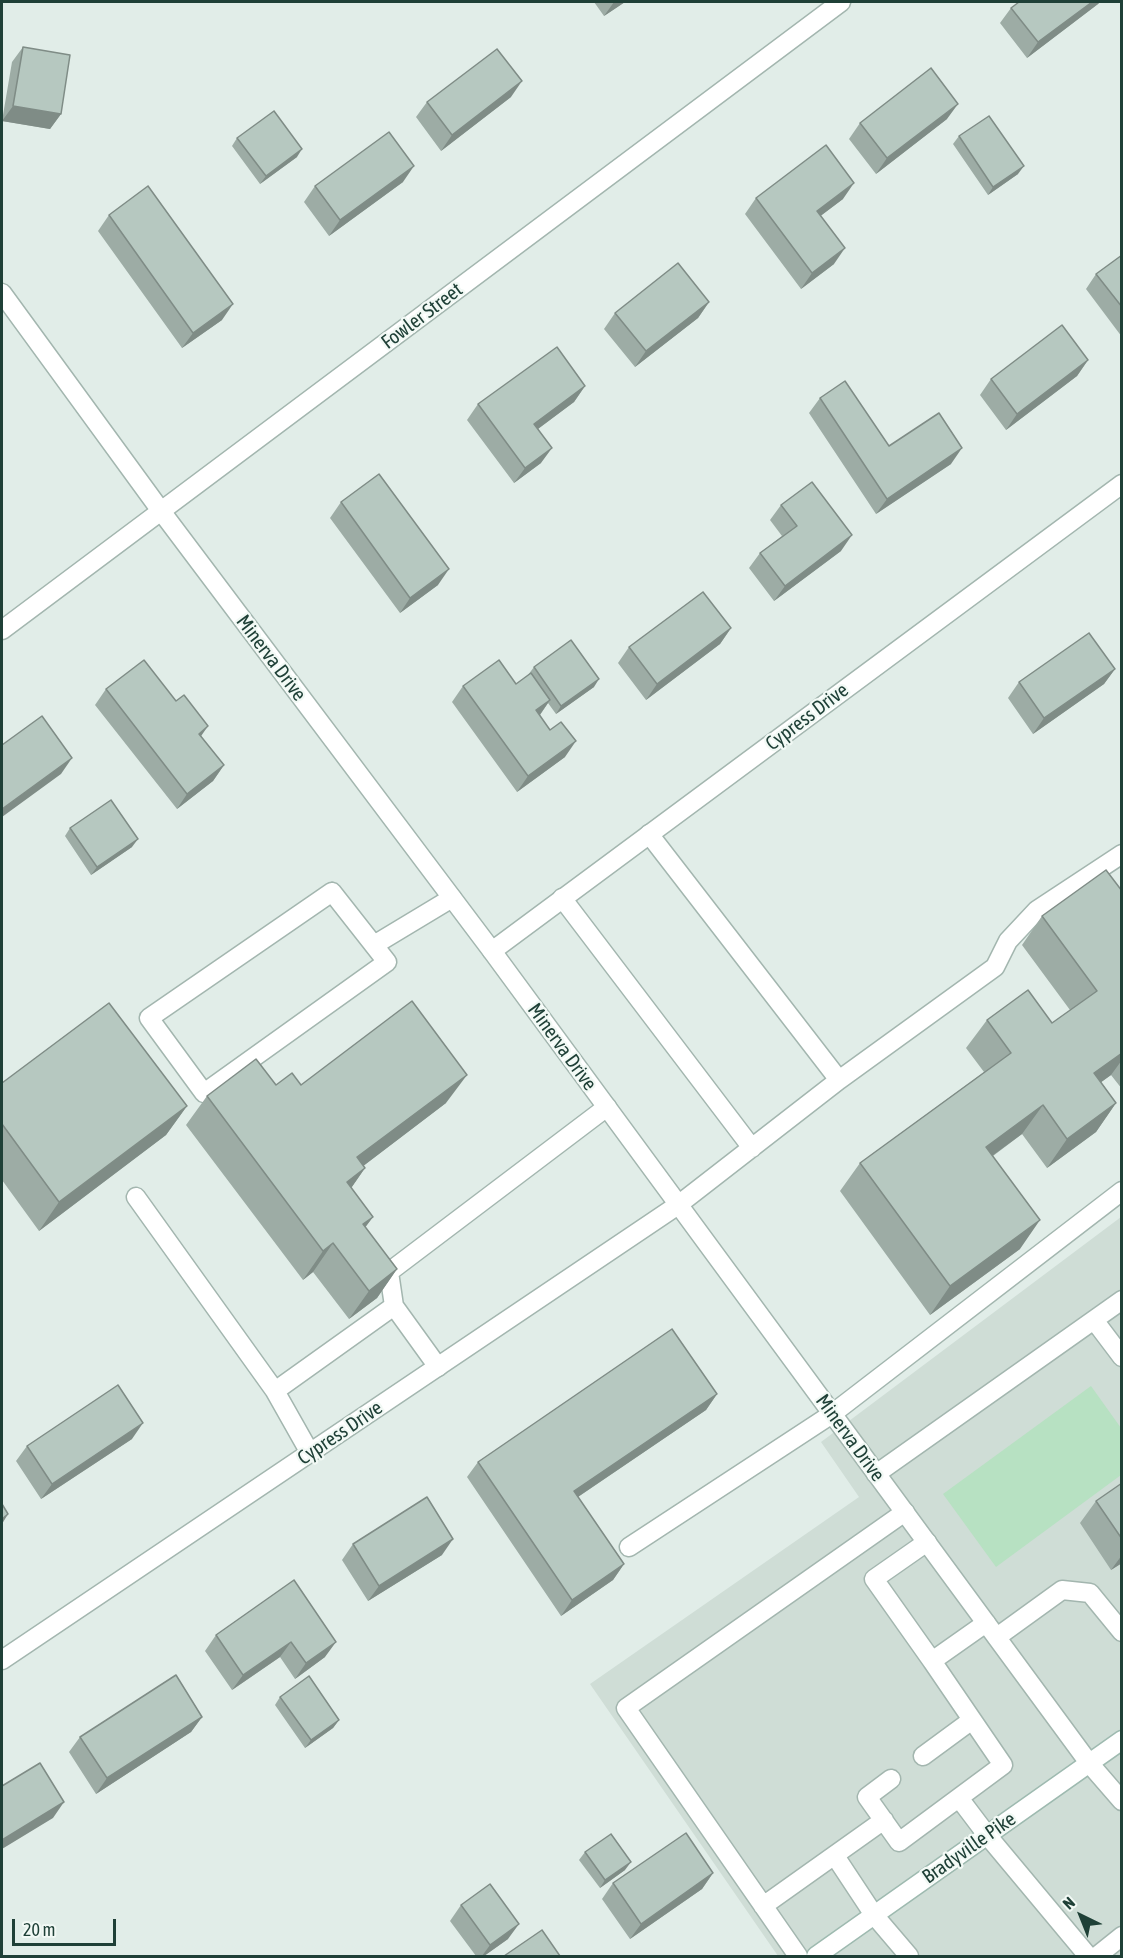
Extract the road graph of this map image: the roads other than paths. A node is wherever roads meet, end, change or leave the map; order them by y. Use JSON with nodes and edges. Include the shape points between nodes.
{"nodes":[{"id":1,"x":841,"y":2,"type":"edge"},
{"id":2,"x":2,"y":293,"type":"edge"},
{"id":3,"x":1122,"y":484,"type":"edge"},
{"id":4,"x":161,"y":511,"type":"junction"},
{"id":5,"x":2,"y":630,"type":"edge"},
{"id":6,"x":649,"y":834,"type":"junction"},
{"id":7,"x":1118,"y":863,"type":"edge"},
{"id":8,"x":452,"y":898,"type":"junction"},
{"id":9,"x":562,"y":898,"type":"junction"},
{"id":10,"x":374,"y":945,"type":"junction"},
{"id":11,"x":492,"y":951,"type":"junction"},
{"id":12,"x":839,"y":1080,"type":"junction"},
{"id":13,"x":607,"y":1107,"type":"junction"},
{"id":14,"x":752,"y":1148,"type":"junction"},
{"id":15,"x":1122,"y":1191,"type":"edge"},
{"id":16,"x":136,"y":1197,"type":"dead end"},
{"id":17,"x":678,"y":1205,"type":"junction"},
{"id":18,"x":1122,"y":1300,"type":"edge"},
{"id":19,"x":394,"y":1306,"type":"junction"},
{"id":20,"x":1094,"y":1320,"type":"junction"},
{"id":21,"x":1122,"y":1357,"type":"edge"},
{"id":22,"x":438,"y":1367,"type":"junction"},
{"id":23,"x":275,"y":1391,"type":"junction"},
{"id":24,"x":832,"y":1414,"type":"junction"},
{"id":25,"x":310,"y":1453,"type":"junction"},
{"id":26,"x":876,"y":1474,"type":"junction"},
{"id":27,"x":905,"y":1512,"type":"junction"},
{"id":28,"x":927,"y":1542,"type":"junction"},
{"id":29,"x":630,"y":1547,"type":"dead end"},
{"id":30,"x":992,"y":1630,"type":"junction"},
{"id":31,"x":1122,"y":1632,"type":"edge"},
{"id":32,"x":2,"y":1660,"type":"edge"},
{"id":33,"x":932,"y":1662,"type":"junction"},
{"id":34,"x":972,"y":1720,"type":"junction"},
{"id":35,"x":1122,"y":1740,"type":"edge"},
{"id":36,"x":923,"y":1756,"type":"dead end"},
{"id":37,"x":1089,"y":1763,"type":"junction"},
{"id":38,"x":891,"y":1779,"type":"dead end"},
{"id":39,"x":959,"y":1798,"type":"junction"},
{"id":40,"x":1122,"y":1801,"type":"edge"},
{"id":41,"x":884,"y":1820,"type":"junction"},
{"id":42,"x":987,"y":1835,"type":"junction"},
{"id":43,"x":835,"y":1856,"type":"junction"},
{"id":44,"x":763,"y":1906,"type":"junction"},
{"id":45,"x":874,"y":1915,"type":"junction"},
{"id":46,"x":1122,"y":1936,"type":"edge"},
{"id":47,"x":798,"y":1956,"type":"edge"},
{"id":48,"x":816,"y":1956,"type":"edge"},
{"id":49,"x":909,"y":1956,"type":"edge"},
{"id":50,"x":1088,"y":1956,"type":"edge"},
{"id":51,"x":1097,"y":1956,"type":"edge"}],
"edges":[{"from":1,"to":4,"type":"street","name":"Fowler Street"},
{"from":2,"to":4,"type":"street","name":"Minerva Drive"},
{"from":3,"to":6,"type":"street","name":"Cypress Drive"},
{"from":4,"to":5,"type":"street","name":"Fowler Street"},
{"from":4,"to":8,"type":"street","name":"Minerva Drive"},
{"from":6,"to":9,"type":"street","name":"Cypress Drive"},
{"from":6,"to":12,"type":"street"},
{"from":7,"to":12,"type":"street","name":"Cypress Drive","via":[[1037,910],[1008,941],[995,966]]},
{"from":8,"to":10,"type":"street"},
{"from":8,"to":11,"type":"street","name":"Minerva Drive"},
{"from":9,"to":11,"type":"street","name":"Cypress Drive"},
{"from":9,"to":14,"type":"street"},
{"from":10,"to":10,"type":"street","via":[[387,962],[204,1093],[149,1018],[332,892]]},
{"from":11,"to":13,"type":"street","name":"Minerva Drive"},
{"from":12,"to":14,"type":"street","name":"Cypress Drive"},
{"from":13,"to":17,"type":"street","name":"Minerva Drive"},
{"from":13,"to":19,"type":"street","via":[[389,1272]]},
{"from":14,"to":17,"type":"street","name":"Cypress Drive"},
{"from":15,"to":24,"type":"street"},
{"from":16,"to":23,"type":"street"},
{"from":17,"to":22,"type":"street","name":"Cypress Drive"},
{"from":17,"to":24,"type":"street","name":"Minerva Drive"},
{"from":18,"to":20,"type":"street"},
{"from":19,"to":22,"type":"street"},
{"from":19,"to":23,"type":"street"},
{"from":20,"to":21,"type":"street"},
{"from":20,"to":26,"type":"street"},
{"from":22,"to":25,"type":"street","name":"Cypress Drive"},
{"from":23,"to":25,"type":"street"},
{"from":24,"to":26,"type":"street","name":"Minerva Drive"},
{"from":24,"to":29,"type":"street"},
{"from":25,"to":32,"type":"street","name":"Cypress Drive"},
{"from":26,"to":27,"type":"street","name":"Minerva Drive"},
{"from":27,"to":28,"type":"street","name":"Minerva Drive"},
{"from":27,"to":44,"type":"street","via":[[626,1708]]},
{"from":28,"to":30,"type":"street","name":"Minerva Drive"},
{"from":28,"to":33,"type":"street","via":[[874,1579]]},
{"from":30,"to":31,"type":"street","via":[[1062,1590],[1090,1593]]},
{"from":30,"to":33,"type":"street"},
{"from":30,"to":37,"type":"street","name":"Minerva Drive"},
{"from":33,"to":34,"type":"street"},
{"from":34,"to":36,"type":"street"},
{"from":34,"to":39,"type":"street","via":[[1004,1765]]},
{"from":35,"to":37,"type":"street","name":"Bradyville Pike"},
{"from":37,"to":40,"type":"street","name":"Minerva Drive"},
{"from":37,"to":42,"type":"street","name":"Bradyville Pike"},
{"from":38,"to":41,"type":"street","via":[[867,1797]]},
{"from":39,"to":41,"type":"street","via":[[899,1842]]},
{"from":39,"to":42,"type":"street"},
{"from":41,"to":43,"type":"street"},
{"from":42,"to":45,"type":"street","name":"Bradyville Pike"},
{"from":42,"to":50,"type":"street"},
{"from":43,"to":44,"type":"street"},
{"from":43,"to":45,"type":"street"},
{"from":44,"to":47,"type":"street"},
{"from":45,"to":48,"type":"street","name":"Bradyville Pike"},
{"from":45,"to":49,"type":"street"},
{"from":46,"to":51,"type":"street"}]}
